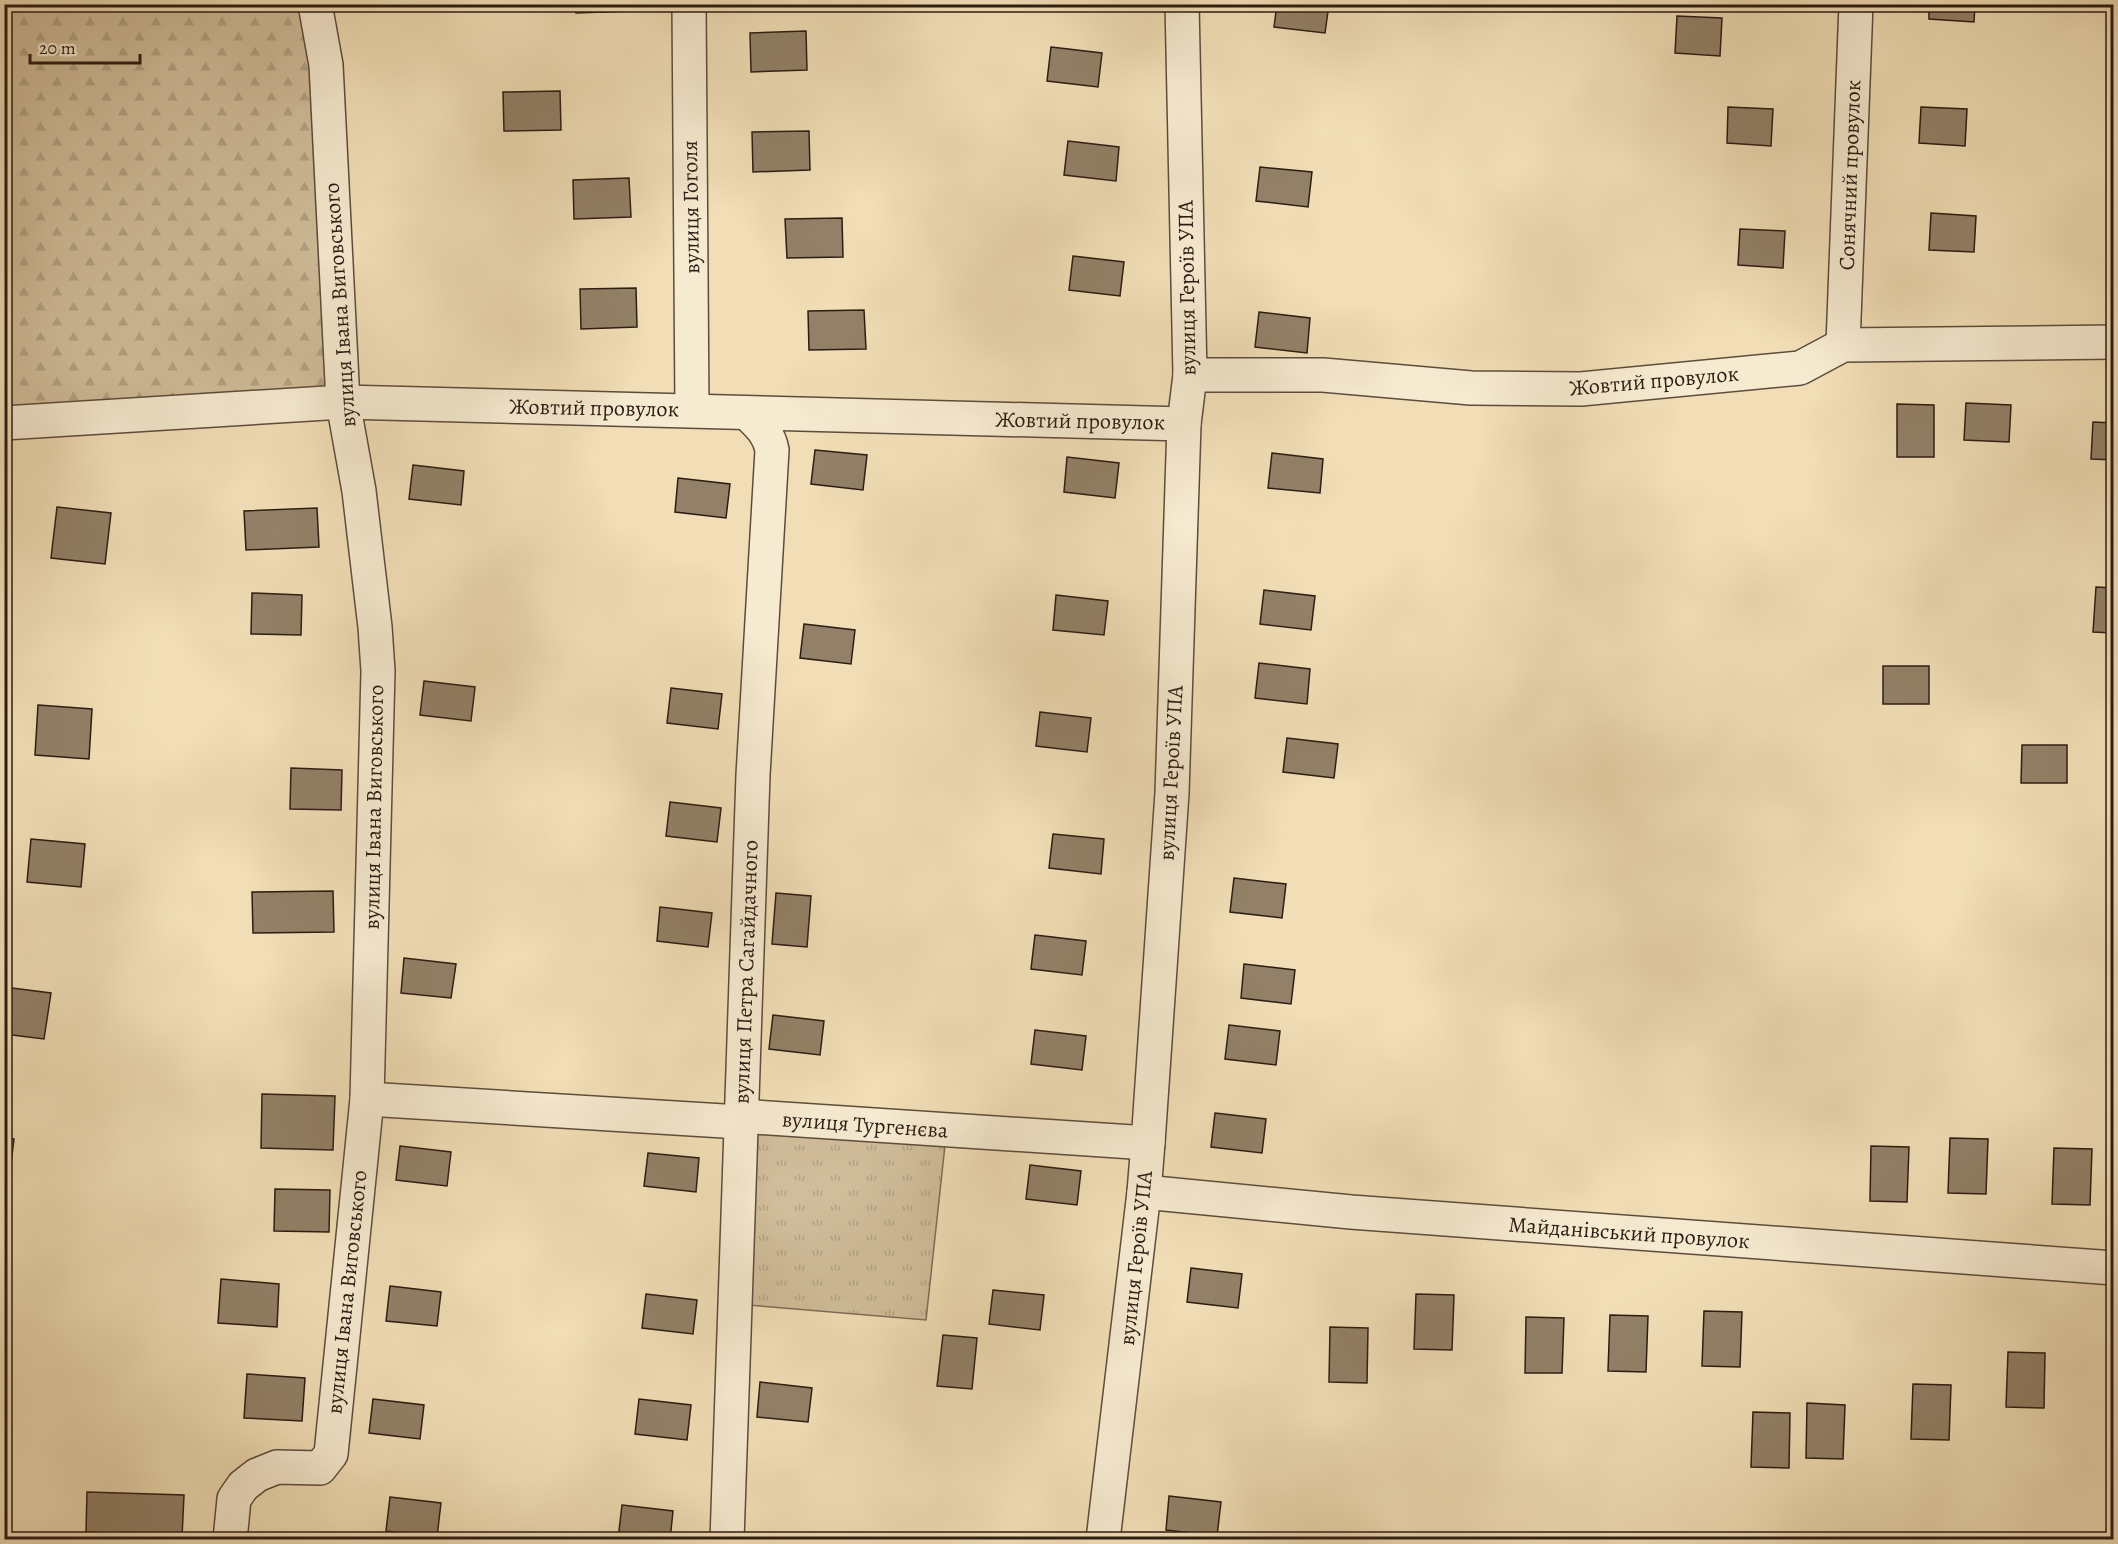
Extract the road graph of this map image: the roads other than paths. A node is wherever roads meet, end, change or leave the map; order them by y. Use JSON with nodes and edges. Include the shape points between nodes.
{"nodes":[{"id":1,"x":315,"y":4,"type":"edge"},
{"id":2,"x":689,"y":4,"type":"edge"},
{"id":3,"x":1182,"y":4,"type":"edge"},
{"id":4,"x":1856,"y":4,"type":"edge"},
{"id":5,"x":2114,"y":342,"type":"edge"},
{"id":6,"x":1843,"y":345,"type":"junction"},
{"id":7,"x":1190,"y":375,"type":"junction"},
{"id":8,"x":343,"y":402,"type":"junction"},
{"id":9,"x":693,"y":410,"type":"junction"},
{"id":10,"x":747,"y":413,"type":"junction"},
{"id":11,"x":4,"y":423,"type":"edge"},
{"id":12,"x":1184,"y":424,"type":"junction"},
{"id":13,"x":367,"y":1099,"type":"junction"},
{"id":14,"x":740,"y":1122,"type":"junction"},
{"id":15,"x":1148,"y":1143,"type":"junction"},
{"id":16,"x":1144,"y":1192,"type":"junction"},
{"id":17,"x":2114,"y":1268,"type":"edge"},
{"id":18,"x":230,"y":1539,"type":"edge"},
{"id":19,"x":727,"y":1539,"type":"edge"},
{"id":20,"x":1103,"y":1539,"type":"edge"}],
"edges":[{"from":1,"to":8,"type":"street","name":"вулиця Івана Виговського","via":[[326,65]]},
{"from":2,"to":9,"type":"street","name":"вулиця Гоголя"},
{"from":3,"to":7,"type":"street","name":"вулиця Героїв УПА"},
{"from":4,"to":6,"type":"street","name":"Сонячний провулок"},
{"from":5,"to":6,"type":"street","name":"Жовтий провулок"},
{"from":6,"to":7,"type":"street","name":"Жовтий провулок","via":[[1800,368],[1581,389],[1471,388],[1323,375]]},
{"from":7,"to":12,"type":"street","name":"вулиця Героїв УПА"},
{"from":8,"to":9,"type":"street","name":"Жовтий провулок"},
{"from":8,"to":11,"type":"street","name":"Жовтий провулок"},
{"from":8,"to":13,"type":"street","name":"вулиця Івана Виговського","via":[[359,491],[378,671]]},
{"from":9,"to":10,"type":"street","name":"Жовтий провулок"},
{"from":10,"to":12,"type":"street","name":"Жовтий провулок"},
{"from":10,"to":14,"type":"street","name":"вулиця Петра Сагайдачного","via":[[764,429],[772,450],[753,775]]},
{"from":12,"to":15,"type":"street","name":"вулиця Героїв УПА","via":[[1172,793]]},
{"from":13,"to":14,"type":"street","name":"вулиця Тургенєва"},
{"from":13,"to":18,"type":"street","name":"вулиця Івана Виговського","via":[[331,1454],[320,1468],[277,1467],[243,1486],[234,1499]]},
{"from":14,"to":15,"type":"street","name":"вулиця Тургенєва","via":[[754,1118]]},
{"from":14,"to":19,"type":"street","name":"вулиця Петра Сагайдачного"},
{"from":15,"to":16,"type":"street","name":"вулиця Героїв УПА"},
{"from":16,"to":17,"type":"street","name":"Майданівський провулок","via":[[1351,1212]]},
{"from":16,"to":20,"type":"street","name":"вулиця Героїв УПА"}]}
